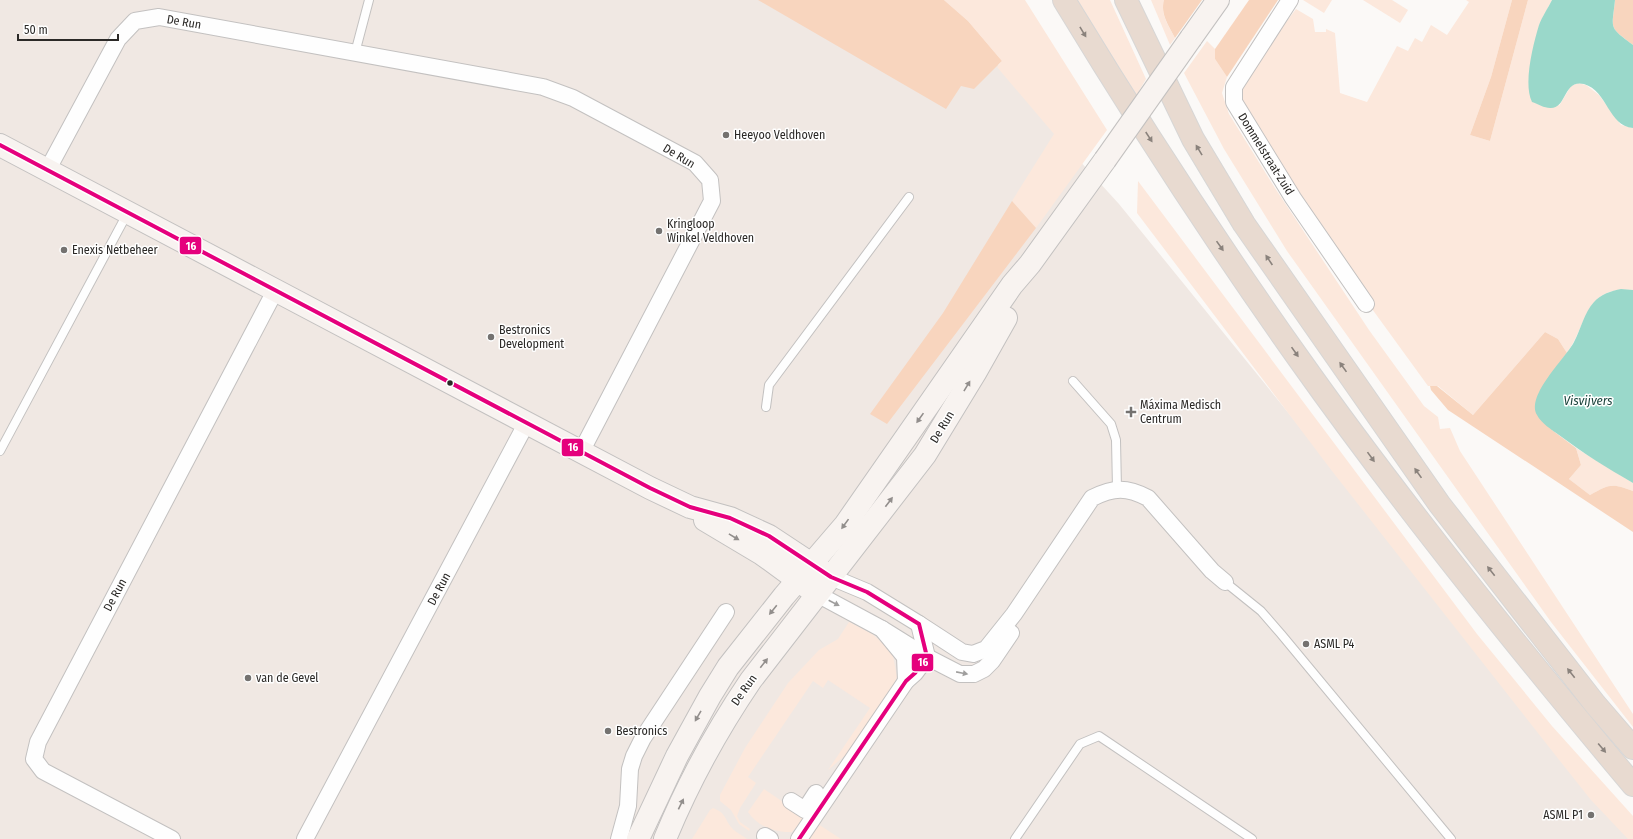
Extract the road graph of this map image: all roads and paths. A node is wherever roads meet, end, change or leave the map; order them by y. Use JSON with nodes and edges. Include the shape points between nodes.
{"nodes":[{"id":1,"x":369,"y":0,"type":"edge"},
{"id":2,"x":1064,"y":0,"type":"edge"},
{"id":3,"x":1126,"y":0,"type":"edge"},
{"id":4,"x":1218,"y":0,"type":"edge"},
{"id":5,"x":1290,"y":0,"type":"edge"},
{"id":6,"x":355,"y":53,"type":"junction"},
{"id":7,"x":0,"y":145,"type":"edge"},
{"id":8,"x":48,"y":169,"type":"junction"},
{"id":9,"x":909,"y":197,"type":"dead end"},
{"id":10,"x":128,"y":212,"type":"junction"},
{"id":11,"x":1030,"y":264,"type":"junction"},
{"id":12,"x":275,"y":291,"type":"junction"},
{"id":13,"x":1366,"y":304,"type":"dead end"},
{"id":14,"x":1073,"y":381,"type":"dead end"},
{"id":15,"x":766,"y":408,"type":"dead end"},
{"id":16,"x":526,"y":424,"type":"junction"},
{"id":17,"x":1,"y":447,"type":"edge"},
{"id":18,"x":581,"y":452,"type":"junction"},
{"id":19,"x":1117,"y":489,"type":"junction"},
{"id":20,"x":805,"y":572,"type":"junction"},
{"id":21,"x":1041,"y":574,"type":"junction"},
{"id":22,"x":831,"y":577,"type":"junction"},
{"id":23,"x":1225,"y":582,"type":"joint"},
{"id":24,"x":817,"y":594,"type":"junction"},
{"id":25,"x":726,"y":612,"type":"dead end"},
{"id":26,"x":919,"y":624,"type":"junction"},
{"id":27,"x":882,"y":630,"type":"junction"},
{"id":28,"x":927,"y":657,"type":"junction"},
{"id":29,"x":906,"y":681,"type":"junction"},
{"id":30,"x":1633,"y":748,"type":"edge"},
{"id":31,"x":852,"y":760,"type":"junction"},
{"id":32,"x":1633,"y":785,"type":"edge"},
{"id":33,"x":791,"y":801,"type":"dead end"},
{"id":34,"x":172,"y":839,"type":"edge"},
{"id":35,"x":305,"y":839,"type":"edge"},
{"id":36,"x":619,"y":839,"type":"edge"},
{"id":37,"x":638,"y":839,"type":"edge"},
{"id":38,"x":665,"y":839,"type":"edge"},
{"id":39,"x":799,"y":839,"type":"edge"},
{"id":40,"x":1016,"y":839,"type":"edge"},
{"id":41,"x":1252,"y":839,"type":"edge"},
{"id":42,"x":1451,"y":839,"type":"edge"}],
"edges":[{"from":1,"to":6,"type":"lane"},
{"from":2,"to":32,"type":"highway","one_way":true,"via":[[1120,93],[1300,361],[1389,481],[1542,677]]},
{"from":30,"to":3,"type":"highway","one_way":true,"via":[[1595,704],[1440,505],[1253,237],[1192,139]]},
{"from":4,"to":11,"type":"main road","name":"De Run","bridge":true},
{"from":5,"to":13,"type":"street","name":"Dommelstraat-Zuid","via":[[1234,87],[1234,102],[1293,198]]},
{"from":6,"to":8,"type":"street","name":"De Run","via":[[159,17],[135,21],[118,39]]},
{"from":6,"to":18,"type":"street","name":"De Run","via":[[543,87],[572,98],[694,163],[710,180],[712,201]]},
{"from":7,"to":8,"type":"main road"},
{"from":8,"to":10,"type":"main road"},
{"from":9,"to":15,"type":"lane","via":[[769,385]]},
{"from":10,"to":12,"type":"main road"},
{"from":10,"to":17,"type":"lane"},
{"from":11,"to":20,"type":"main road","name":"De Run","one_way":true,"via":[[1012,285],[845,525]]},
{"from":22,"to":11,"type":"main road","name":"De Run","one_way":true,"via":[[924,456],[975,373],[1013,304]]},
{"from":12,"to":16,"type":"main road"},
{"from":12,"to":34,"type":"street","name":"De Run","via":[[41,735],[34,759],[43,771]]},
{"from":14,"to":19,"type":"lane","via":[[1111,424],[1116,440]]},
{"from":16,"to":18,"type":"main road"},
{"from":16,"to":35,"type":"street","name":"De Run"},
{"from":18,"to":20,"type":"main road","via":[[690,507],[723,515],[769,536]]},
{"from":19,"to":21,"type":"street","via":[[1108,490],[1092,498]]},
{"from":19,"to":23,"type":"street","via":[[1148,498],[1212,571]]},
{"from":20,"to":22,"type":"main road"},
{"from":20,"to":24,"type":"main road"},
{"from":20,"to":37,"type":"main road","name":"De Run","one_way":true,"via":[[733,662],[710,696],[677,756]]},
{"from":21,"to":26,"type":"street","via":[[986,649],[973,654],[962,652]]},
{"from":28,"to":21,"type":"street","one_way":true,"via":[[960,674],[974,674],[984,669],[1021,619]]},
{"from":22,"to":24,"type":"main road","name":"De Run"},
{"from":22,"to":26,"type":"street","via":[[867,592]]},
{"from":23,"to":42,"type":"lane","via":[[1261,612],[1281,634]]},
{"from":24,"to":27,"type":"street","one_way":true},
{"from":38,"to":24,"type":"main road","name":"De Run","one_way":true,"via":[[729,713]]},
{"from":25,"to":36,"type":"street","via":[[643,738],[634,756],[630,769],[628,806]]},
{"from":26,"to":28,"type":"street"},
{"from":27,"to":28,"type":"street"},
{"from":27,"to":29,"type":"street","via":[[905,657]]},
{"from":28,"to":29,"type":"street","via":[[916,673]]},
{"from":29,"to":31,"type":"street"},
{"from":31,"to":33,"type":"street","via":[[828,777],[805,810]]},
{"from":31,"to":39,"type":"street"},
{"from":40,"to":41,"type":"lane","via":[[1080,744],[1099,736]]}]}
